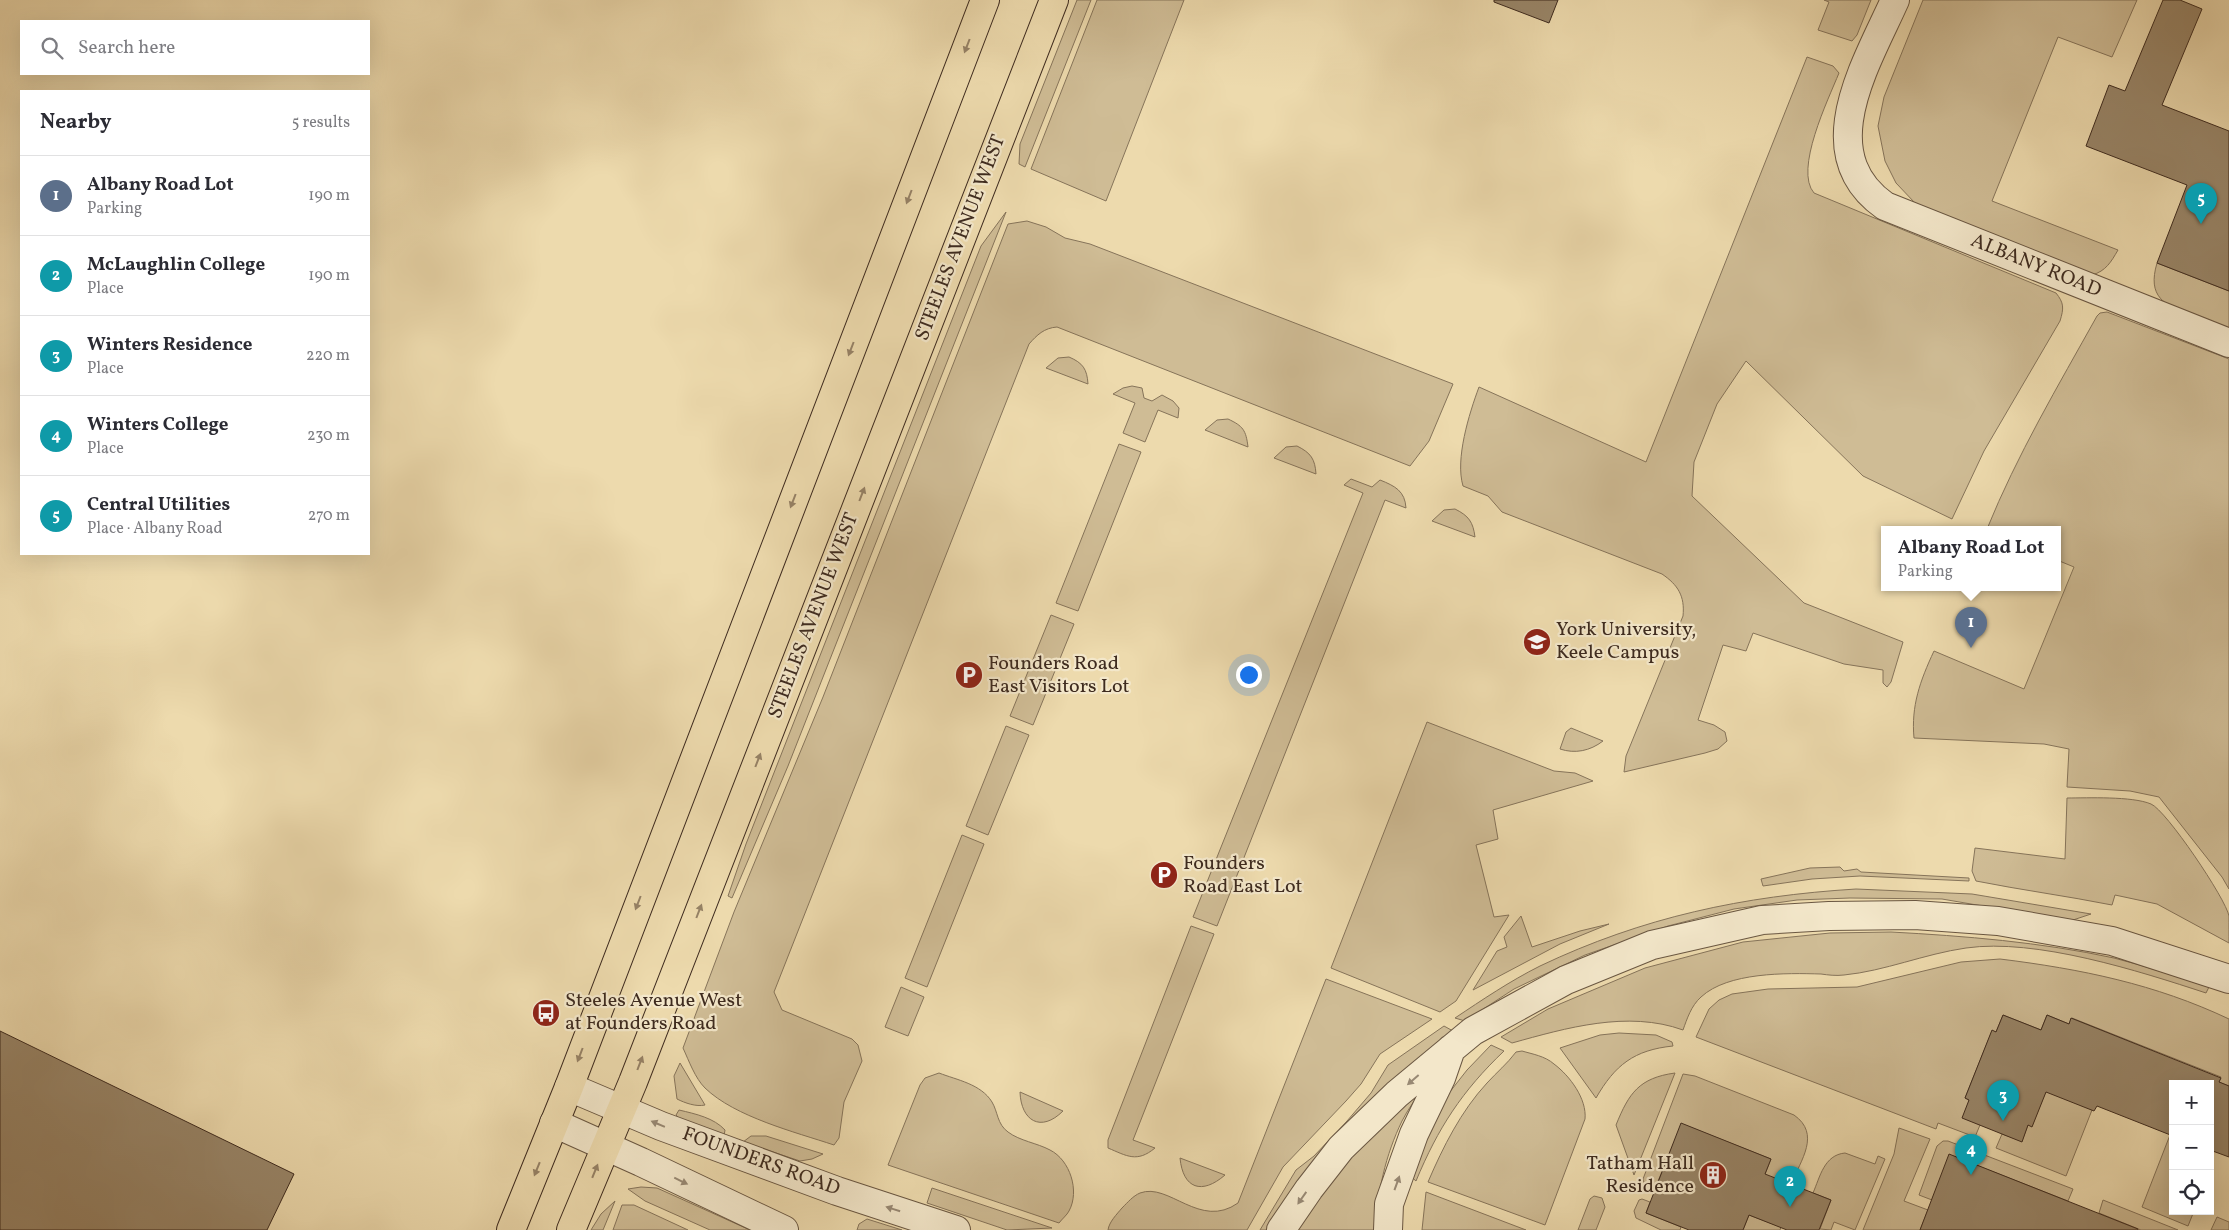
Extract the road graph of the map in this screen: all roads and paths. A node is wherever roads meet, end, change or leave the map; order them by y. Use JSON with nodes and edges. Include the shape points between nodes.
{"nodes":[{"id":1,"x":985,"y":0,"type":"edge"},
{"id":2,"x":1054,"y":0,"type":"edge"},
{"id":3,"x":1895,"y":0,"type":"edge"},
{"id":4,"x":2229,"y":342,"type":"edge"},
{"id":5,"x":2229,"y":979,"type":"edge"},
{"id":6,"x":1451,"y":1049,"type":"junction"},
{"id":7,"x":569,"y":1087,"type":"junction"},
{"id":8,"x":622,"y":1108,"type":"junction"},
{"id":9,"x":554,"y":1123,"type":"junction"},
{"id":10,"x":605,"y":1145,"type":"junction"},
{"id":11,"x":511,"y":1230,"type":"edge"},
{"id":12,"x":571,"y":1230,"type":"edge"},
{"id":13,"x":784,"y":1230,"type":"edge"},
{"id":14,"x":956,"y":1230,"type":"edge"},
{"id":15,"x":1281,"y":1230,"type":"edge"},
{"id":16,"x":1388,"y":1230,"type":"edge"}],
"edges":[{"from":1,"to":7,"type":"main road","one_way":true},
{"from":8,"to":2,"type":"main road","name":"STEELES AVENUE WEST","one_way":true},
{"from":3,"to":4,"type":"street","name":"ALBANY ROAD","via":[[1848,113],[1847,142],[1855,171],[1871,193],[1885,206]]},
{"from":5,"to":6,"type":"street","via":[[2112,941],[1998,921],[1915,916],[1762,920],[1652,945],[1566,980],[1473,1031]]},
{"from":6,"to":15,"type":"street","one_way":true,"via":[[1397,1094],[1341,1148]]},
{"from":16,"to":6,"type":"street","one_way":true,"via":[[1389,1204],[1414,1134]]},
{"from":7,"to":8,"type":"street","name":"FOUNDERS ROAD"},
{"from":7,"to":9,"type":"main road"},
{"from":8,"to":10,"type":"main road","name":"STEELES AVENUE WEST"},
{"from":14,"to":8,"type":"street","name":"FOUNDERS ROAD","one_way":true,"via":[[819,1184],[661,1126]]},
{"from":9,"to":10,"type":"street"},
{"from":9,"to":11,"type":"main road","one_way":true},
{"from":12,"to":10,"type":"main road","name":"STEELES AVENUE WEST","one_way":true},
{"from":10,"to":13,"type":"street","one_way":true}]}
